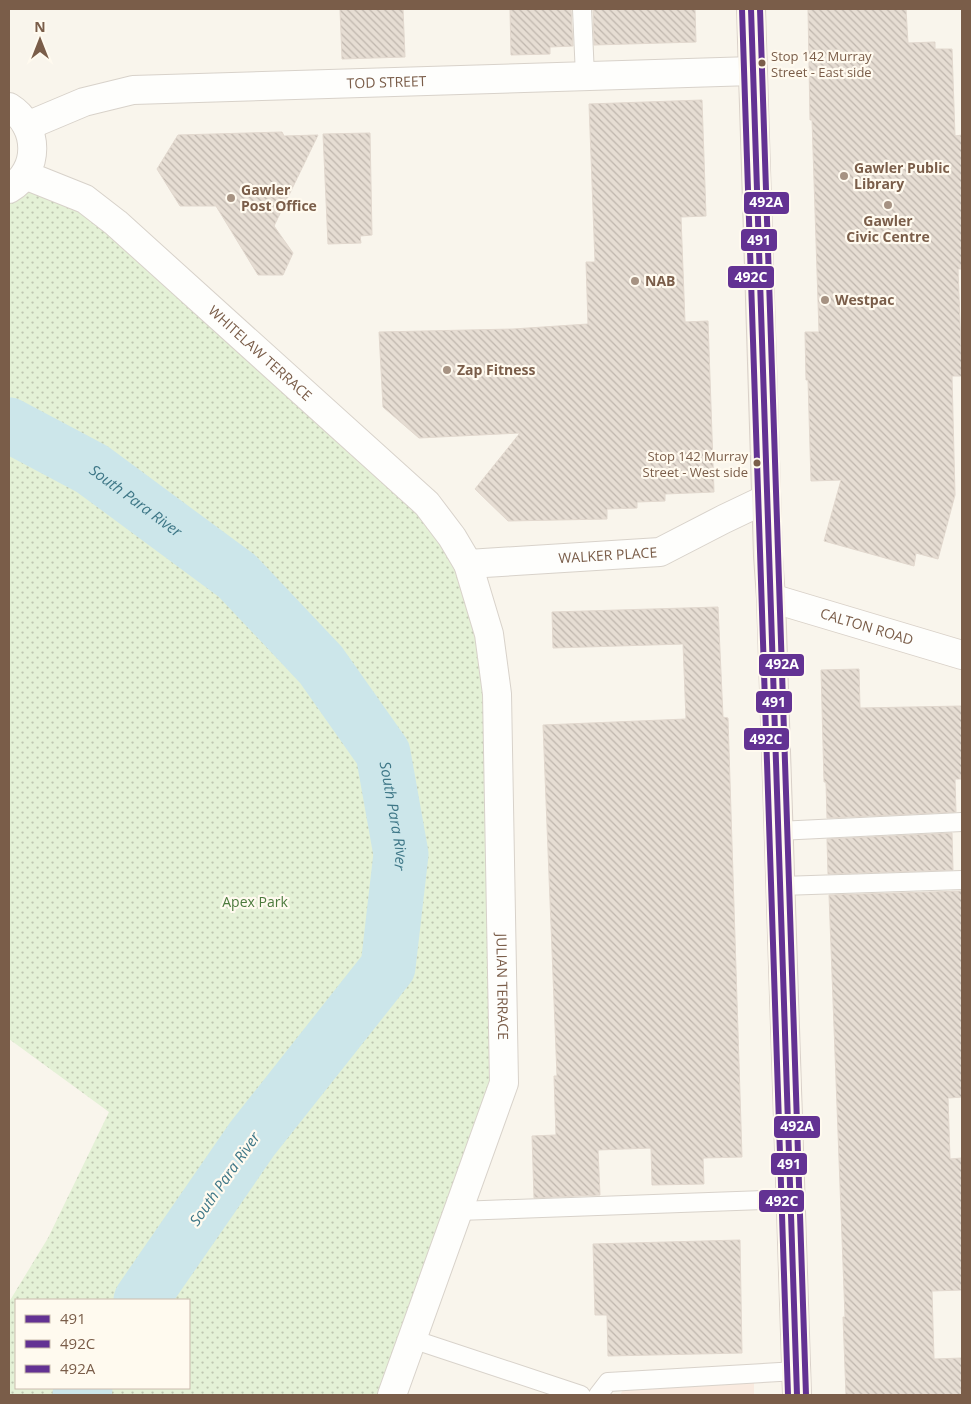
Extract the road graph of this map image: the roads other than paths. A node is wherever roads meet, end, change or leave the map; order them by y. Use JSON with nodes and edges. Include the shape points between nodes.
{"nodes":[{"id":1,"x":582,"y":9,"type":"edge"},
{"id":2,"x":751,"y":9,"type":"edge"},
{"id":3,"x":753,"y":71,"type":"junction"},
{"id":4,"x":585,"y":76,"type":"junction"},
{"id":5,"x":18,"y":116,"type":"edge"},
{"id":6,"x":17,"y":182,"type":"edge"},
{"id":7,"x":766,"y":499,"type":"junction"},
{"id":8,"x":468,"y":564,"type":"junction"},
{"id":9,"x":771,"y":598,"type":"junction"},
{"id":10,"x":962,"y":655,"type":"edge"},
{"id":11,"x":962,"y":822,"type":"edge"},
{"id":12,"x":778,"y":831,"type":"junction"},
{"id":13,"x":962,"y":880,"type":"edge"},
{"id":14,"x":780,"y":886,"type":"junction"},
{"id":15,"x":791,"y":1199,"type":"junction"},
{"id":16,"x":458,"y":1211,"type":"junction"},
{"id":17,"x":412,"y":1339,"type":"junction"},
{"id":18,"x":797,"y":1383,"type":"edge"},
{"id":19,"x":392,"y":1395,"type":"edge"},
{"id":20,"x":581,"y":1395,"type":"edge"},
{"id":21,"x":598,"y":1395,"type":"edge"}],
"edges":[{"from":1,"to":4,"type":"lane"},
{"from":2,"to":3,"type":"main road"},
{"from":3,"to":4,"type":"street","name":"TOD STREET"},
{"from":3,"to":7,"type":"main road"},
{"from":4,"to":5,"type":"street","name":"TOD STREET","via":[[133,90]]},
{"from":5,"to":6,"type":"street","via":[[32,136],[32,148],[30,162]]},
{"from":6,"to":8,"type":"street","name":"WHITELAW TERRACE","via":[[85,199],[116,222],[427,504]]},
{"from":7,"to":8,"type":"street","name":"WALKER PLACE","via":[[660,552]]},
{"from":7,"to":9,"type":"main road"},
{"from":8,"to":16,"type":"street","name":"JULIAN TERRACE","via":[[489,634],[497,694],[504,1083]]},
{"from":9,"to":10,"type":"street","name":"CALTON ROAD"},
{"from":9,"to":12,"type":"main road"},
{"from":11,"to":12,"type":"lane"},
{"from":12,"to":14,"type":"main road"},
{"from":13,"to":14,"type":"lane"},
{"from":14,"to":15,"type":"main road"},
{"from":15,"to":16,"type":"lane"},
{"from":15,"to":18,"type":"main road"},
{"from":16,"to":17,"type":"street","name":"JULIAN TERRACE"},
{"from":17,"to":19,"type":"street","name":"JULIAN TERRACE"},
{"from":17,"to":20,"type":"lane"},
{"from":18,"to":21,"type":"lane","via":[[608,1382]]}]}
